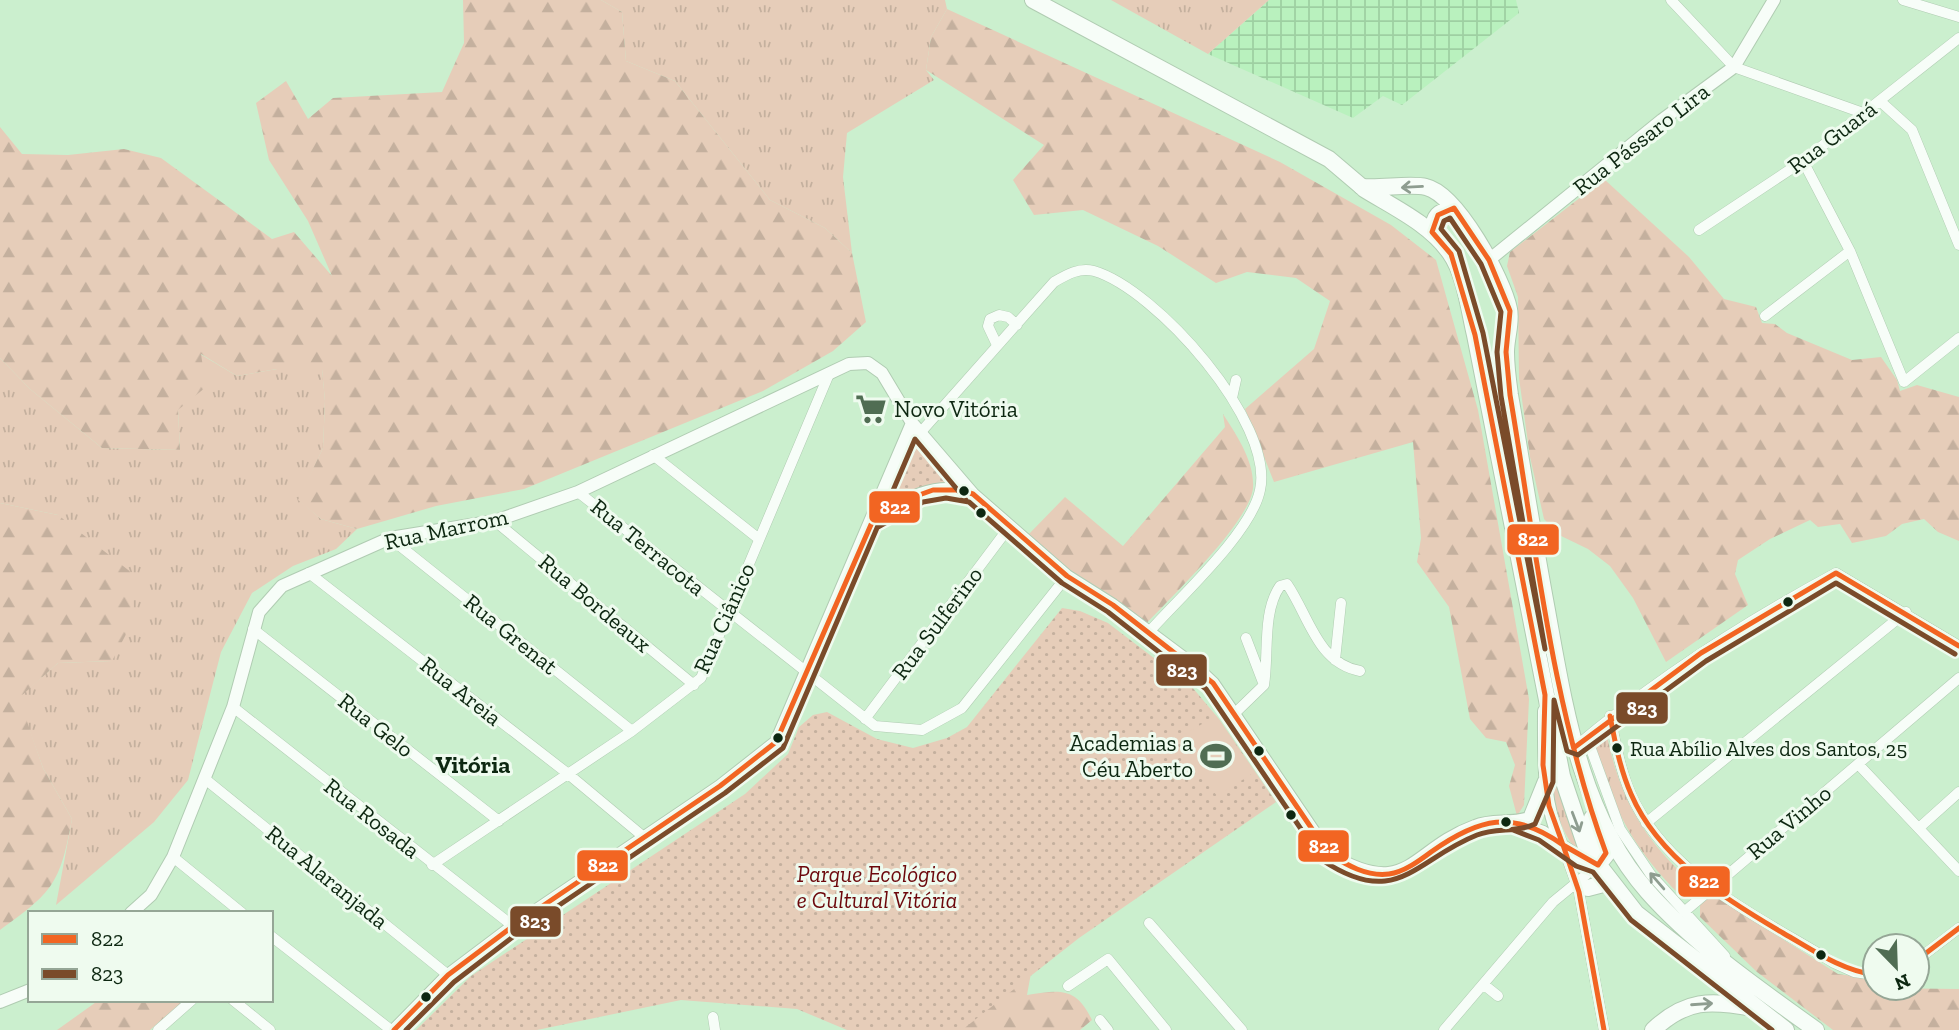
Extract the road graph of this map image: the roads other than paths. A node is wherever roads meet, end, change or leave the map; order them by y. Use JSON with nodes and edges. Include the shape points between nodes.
{"nodes":[{"id":1,"x":1032,"y":0,"type":"edge"},
{"id":2,"x":1671,"y":0,"type":"edge"},
{"id":3,"x":1774,"y":0,"type":"edge"},
{"id":4,"x":1903,"y":0,"type":"edge"},
{"id":5,"x":1959,"y":18,"type":"edge"},
{"id":6,"x":1959,"y":38,"type":"edge"},
{"id":7,"x":1734,"y":67,"type":"junction"},
{"id":8,"x":1880,"y":101,"type":"junction"},
{"id":9,"x":1863,"y":113,"type":"junction"},
{"id":10,"x":1803,"y":161,"type":"junction"},
{"id":11,"x":1362,"y":187,"type":"junction"},
{"id":12,"x":1454,"y":208,"type":"junction"},
{"id":13,"x":1699,"y":230,"type":"dead end"},
{"id":14,"x":1432,"y":232,"type":"junction"},
{"id":15,"x":1959,"y":245,"type":"edge"},
{"id":16,"x":1850,"y":251,"type":"junction"},
{"id":17,"x":1489,"y":260,"type":"junction"},
{"id":18,"x":1765,"y":316,"type":"dead end"},
{"id":19,"x":1017,"y":325,"type":"junction"},
{"id":20,"x":1959,"y":338,"type":"edge"},
{"id":21,"x":997,"y":345,"type":"junction"},
{"id":22,"x":829,"y":374,"type":"junction"},
{"id":23,"x":1236,"y":380,"type":"dead end"},
{"id":24,"x":1232,"y":398,"type":"junction"},
{"id":25,"x":916,"y":428,"type":"junction"},
{"id":26,"x":653,"y":455,"type":"junction"},
{"id":27,"x":885,"y":490,"type":"junction"},
{"id":28,"x":578,"y":492,"type":"junction"},
{"id":29,"x":973,"y":494,"type":"junction"},
{"id":30,"x":897,"y":503,"type":"junction"},
{"id":31,"x":873,"y":520,"type":"junction"},
{"id":32,"x":495,"y":521,"type":"junction"},
{"id":33,"x":1010,"y":527,"type":"junction"},
{"id":34,"x":390,"y":538,"type":"junction"},
{"id":35,"x":759,"y":539,"type":"junction"},
{"id":36,"x":309,"y":573,"type":"junction"},
{"id":37,"x":1067,"y":576,"type":"junction"},
{"id":38,"x":1341,"y":603,"type":"dead end"},
{"id":39,"x":729,"y":612,"type":"junction"},
{"id":40,"x":1906,"y":612,"type":"junction"},
{"id":41,"x":253,"y":629,"type":"junction"},
{"id":42,"x":1149,"y":632,"type":"junction"},
{"id":43,"x":1246,"y":638,"type":"dead end"},
{"id":44,"x":1959,"y":646,"type":"edge"},
{"id":45,"x":1335,"y":660,"type":"junction"},
{"id":46,"x":1360,"y":671,"type":"dead end"},
{"id":47,"x":807,"y":672,"type":"junction"},
{"id":48,"x":1959,"y":678,"type":"edge"},
{"id":49,"x":694,"y":685,"type":"junction"},
{"id":50,"x":1265,"y":685,"type":"junction"},
{"id":51,"x":1545,"y":695,"type":"junction"},
{"id":52,"x":233,"y":708,"type":"junction"},
{"id":53,"x":1234,"y":714,"type":"junction"},
{"id":54,"x":1610,"y":716,"type":"junction"},
{"id":55,"x":865,"y":719,"type":"junction"},
{"id":56,"x":632,"y":731,"type":"junction"},
{"id":57,"x":1580,"y":749,"type":"junction"},
{"id":58,"x":1858,"y":764,"type":"junction"},
{"id":59,"x":567,"y":773,"type":"junction"},
{"id":60,"x":205,"y":779,"type":"junction"},
{"id":61,"x":1545,"y":781,"type":"junction"},
{"id":62,"x":1959,"y":792,"type":"edge"},
{"id":63,"x":499,"y":821,"type":"junction"},
{"id":64,"x":1516,"y":822,"type":"junction"},
{"id":65,"x":1646,"y":823,"type":"junction"},
{"id":66,"x":1920,"y":827,"type":"junction"},
{"id":67,"x":645,"y":838,"type":"junction"},
{"id":68,"x":1561,"y":844,"type":"junction"},
{"id":69,"x":173,"y":857,"type":"junction"},
{"id":70,"x":432,"y":865,"type":"junction"},
{"id":71,"x":1598,"y":865,"type":"junction"},
{"id":72,"x":1959,"y":871,"type":"edge"},
{"id":73,"x":1611,"y":882,"type":"junction"},
{"id":74,"x":1582,"y":885,"type":"junction"},
{"id":75,"x":1712,"y":886,"type":"junction"},
{"id":76,"x":133,"y":911,"type":"edge"},
{"id":77,"x":240,"y":911,"type":"edge"},
{"id":78,"x":1684,"y":912,"type":"junction"},
{"id":79,"x":1149,"y":923,"type":"dead end"},
{"id":80,"x":513,"y":926,"type":"junction"},
{"id":81,"x":1959,"y":928,"type":"edge"},
{"id":82,"x":273,"y":938,"type":"edge"},
{"id":83,"x":1931,"y":949,"type":"edge"},
{"id":84,"x":1735,"y":969,"type":"junction"},
{"id":85,"x":1861,"y":973,"type":"edge"},
{"id":86,"x":448,"y":975,"type":"junction"},
{"id":87,"x":1483,"y":984,"type":"junction"},
{"id":88,"x":1068,"y":986,"type":"dead end"},
{"id":89,"x":28,"y":991,"type":"edge"},
{"id":90,"x":1498,"y":996,"type":"dead end"},
{"id":91,"x":0,"y":1002,"type":"edge"},
{"id":92,"x":190,"y":1002,"type":"edge"},
{"id":93,"x":235,"y":1002,"type":"edge"},
{"id":94,"x":1758,"y":1009,"type":"junction"},
{"id":95,"x":713,"y":1017,"type":"dead end"},
{"id":96,"x":1100,"y":1020,"type":"dead end"},
{"id":97,"x":159,"y":1030,"type":"edge"},
{"id":98,"x":270,"y":1030,"type":"edge"},
{"id":99,"x":393,"y":1030,"type":"edge"},
{"id":100,"x":715,"y":1030,"type":"edge"},
{"id":101,"x":1108,"y":1030,"type":"edge"},
{"id":102,"x":1166,"y":1030,"type":"edge"},
{"id":103,"x":1242,"y":1030,"type":"edge"},
{"id":104,"x":1444,"y":1030,"type":"edge"},
{"id":105,"x":1604,"y":1030,"type":"edge"},
{"id":106,"x":1653,"y":1030,"type":"edge"},
{"id":107,"x":1786,"y":1030,"type":"edge"},
{"id":108,"x":1816,"y":1030,"type":"edge"}],
"edges":[{"from":1,"to":11,"type":"main road","via":[[1329,159]]},
{"from":2,"to":7,"type":"street"},
{"from":3,"to":7,"type":"street","name":"Rua Pássaro Lira"},
{"from":4,"to":5,"type":"street"},
{"from":6,"to":8,"type":"street","name":"Rua Guará"},
{"from":7,"to":9,"type":"street"},
{"from":7,"to":17,"type":"street","name":"Rua Pássaro Lira"},
{"from":8,"to":9,"type":"street","name":"Rua Guará"},
{"from":8,"to":15,"type":"street","via":[[1912,130]]},
{"from":9,"to":10,"type":"street","name":"Rua Guará"},
{"from":10,"to":13,"type":"street","name":"Rua Guará"},
{"from":10,"to":16,"type":"street"},
{"from":12,"to":11,"type":"main road","one_way":true,"via":[[1429,187]]},
{"from":11,"to":14,"type":"main road"},
{"from":12,"to":14,"type":"main road","via":[[1434,218]]},
{"from":12,"to":17,"type":"main road"},
{"from":14,"to":51,"type":"main road","via":[[1451,254],[1472,326]]},
{"from":16,"to":18,"type":"street"},
{"from":16,"to":20,"type":"street","via":[[1904,382]]},
{"from":17,"to":57,"type":"main road","via":[[1510,311],[1506,352],[1510,395],[1563,702]]},
{"from":19,"to":21,"type":"street"},
{"from":19,"to":21,"type":"street","via":[[1008,317],[990,319],[988,326]]},
{"from":19,"to":24,"type":"street","via":[[1054,282],[1068,273],[1092,271],[1147,302],[1180,332]]},
{"from":21,"to":25,"type":"street"},
{"from":22,"to":25,"type":"street","name":"Rua Marrom","via":[[849,364],[868,363],[882,373]]},
{"from":22,"to":26,"type":"street","name":"Rua Marrom"},
{"from":22,"to":35,"type":"street","name":"Rua Ciânico"},
{"from":23,"to":24,"type":"street"},
{"from":24,"to":42,"type":"street","via":[[1262,467],[1261,490],[1249,520]]},
{"from":25,"to":27,"type":"street"},
{"from":25,"to":29,"type":"street"},
{"from":26,"to":28,"type":"street","name":"Rua Marrom"},
{"from":26,"to":35,"type":"street"},
{"from":27,"to":30,"type":"street","via":[[890,501]]},
{"from":27,"to":31,"type":"street"},
{"from":28,"to":32,"type":"street","name":"Rua Marrom"},
{"from":28,"to":39,"type":"street","name":"Rua Terracota"},
{"from":29,"to":30,"type":"street","via":[[957,487]]},
{"from":29,"to":33,"type":"street"},
{"from":30,"to":31,"type":"street"},
{"from":31,"to":47,"type":"street"},
{"from":32,"to":34,"type":"street","name":"Rua Marrom"},
{"from":32,"to":49,"type":"street","name":"Rua Bordeaux"},
{"from":33,"to":37,"type":"street"},
{"from":33,"to":55,"type":"street","name":"Rua Sulferino"},
{"from":34,"to":36,"type":"street","name":"Rua Marrom"},
{"from":34,"to":56,"type":"street","name":"Rua Grenat"},
{"from":35,"to":39,"type":"street","name":"Rua Ciânico"},
{"from":36,"to":41,"type":"street","name":"Rua Marrom","via":[[268,598]]},
{"from":36,"to":59,"type":"street","name":"Rua Areia"},
{"from":37,"to":42,"type":"street"},
{"from":37,"to":55,"type":"street","name":"Rua Terracota","via":[[962,708],[922,730],[875,726]]},
{"from":38,"to":45,"type":"street"},
{"from":39,"to":47,"type":"street","name":"Rua Terracota"},
{"from":39,"to":49,"type":"street","name":"Rua Ciânico"},
{"from":40,"to":44,"type":"street"},
{"from":40,"to":54,"type":"street","via":[[1836,573],[1758,615]]},
{"from":40,"to":65,"type":"street"},
{"from":41,"to":52,"type":"street","name":"Rua Marrom"},
{"from":41,"to":63,"type":"street","name":"Rua Gelo"},
{"from":42,"to":53,"type":"street","via":[[1213,683]]},
{"from":43,"to":50,"type":"street"},
{"from":45,"to":46,"type":"street","via":[[1346,669]]},
{"from":45,"to":50,"type":"street","via":[[1309,627],[1287,584],[1280,586],[1269,616]]},
{"from":47,"to":55,"type":"street","name":"Rua Terracota"},
{"from":47,"to":67,"type":"street","via":[[776,742]]},
{"from":48,"to":58,"type":"street","name":"Rua Vinho"},
{"from":49,"to":56,"type":"street","name":"Rua Ciânico"},
{"from":50,"to":53,"type":"street"},
{"from":51,"to":61,"type":"street"},
{"from":51,"to":71,"type":"main road","one_way":true,"via":[[1573,814]]},
{"from":52,"to":60,"type":"street","name":"Rua Marrom"},
{"from":52,"to":70,"type":"street","name":"Rua Rosada"},
{"from":53,"to":64,"type":"street","via":[[1329,855],[1351,867],[1376,875],[1396,873],[1455,834],[1479,824]]},
{"from":54,"to":57,"type":"street"},
{"from":54,"to":65,"type":"street","via":[[1621,766]]},
{"from":56,"to":59,"type":"street","name":"Rua Ciânico"},
{"from":57,"to":71,"type":"main road","via":[[1588,807],[1606,853]]},
{"from":78,"to":57,"type":"street","one_way":true,"via":[[1650,875],[1620,829]]},
{"from":57,"to":84,"type":"main road","via":[[1608,831],[1633,872],[1675,918]]},
{"from":58,"to":66,"type":"street"},
{"from":58,"to":75,"type":"street","name":"Rua Vinho"},
{"from":59,"to":63,"type":"street","name":"Rua Ciânico"},
{"from":59,"to":67,"type":"street","name":"Rua Areia"},
{"from":60,"to":69,"type":"street","name":"Rua Marrom"},
{"from":60,"to":86,"type":"street","name":"Rua Alaranjada"},
{"from":61,"to":64,"type":"street","via":[[1529,818]]},
{"from":61,"to":68,"type":"street"},
{"from":62,"to":66,"type":"street"},
{"from":63,"to":70,"type":"street","name":"Rua Ciânico"},
{"from":64,"to":68,"type":"street"},
{"from":65,"to":75,"type":"street","via":[[1663,845]]},
{"from":66,"to":72,"type":"street"},
{"from":67,"to":80,"type":"street"},
{"from":68,"to":71,"type":"street"},
{"from":68,"to":74,"type":"street"},
{"from":69,"to":76,"type":"street","name":"Rua Marrom","via":[[151,895]]},
{"from":69,"to":77,"type":"street"},
{"from":70,"to":80,"type":"street","name":"Rua Rosada"},
{"from":71,"to":73,"type":"main road"},
{"from":71,"to":74,"type":"street"},
{"from":73,"to":74,"type":"main road"},
{"from":73,"to":94,"type":"main road","via":[[1636,912]]},
{"from":74,"to":87,"type":"street","via":[[1553,902]]},
{"from":74,"to":105,"type":"street"},
{"from":75,"to":78,"type":"street","name":"Rua Vinho"},
{"from":75,"to":85,"type":"street","via":[[1834,963]]},
{"from":78,"to":84,"type":"street"},
{"from":79,"to":103,"type":"street"},
{"from":80,"to":86,"type":"street"},
{"from":81,"to":83,"type":"street"},
{"from":82,"to":99,"type":"street"},
{"from":84,"to":108,"type":"main road"},
{"from":86,"to":99,"type":"street"},
{"from":87,"to":90,"type":"street"},
{"from":87,"to":104,"type":"street"},
{"from":88,"to":102,"type":"street","via":[[1108,959]]},
{"from":89,"to":91,"type":"street"},
{"from":92,"to":97,"type":"street"},
{"from":93,"to":98,"type":"street"},
{"from":106,"to":94,"type":"main road","one_way":true,"via":[[1672,1012],[1692,1004],[1726,1003]]},
{"from":94,"to":107,"type":"main road"},
{"from":95,"to":100,"type":"street"},
{"from":96,"to":101,"type":"street"}]}
